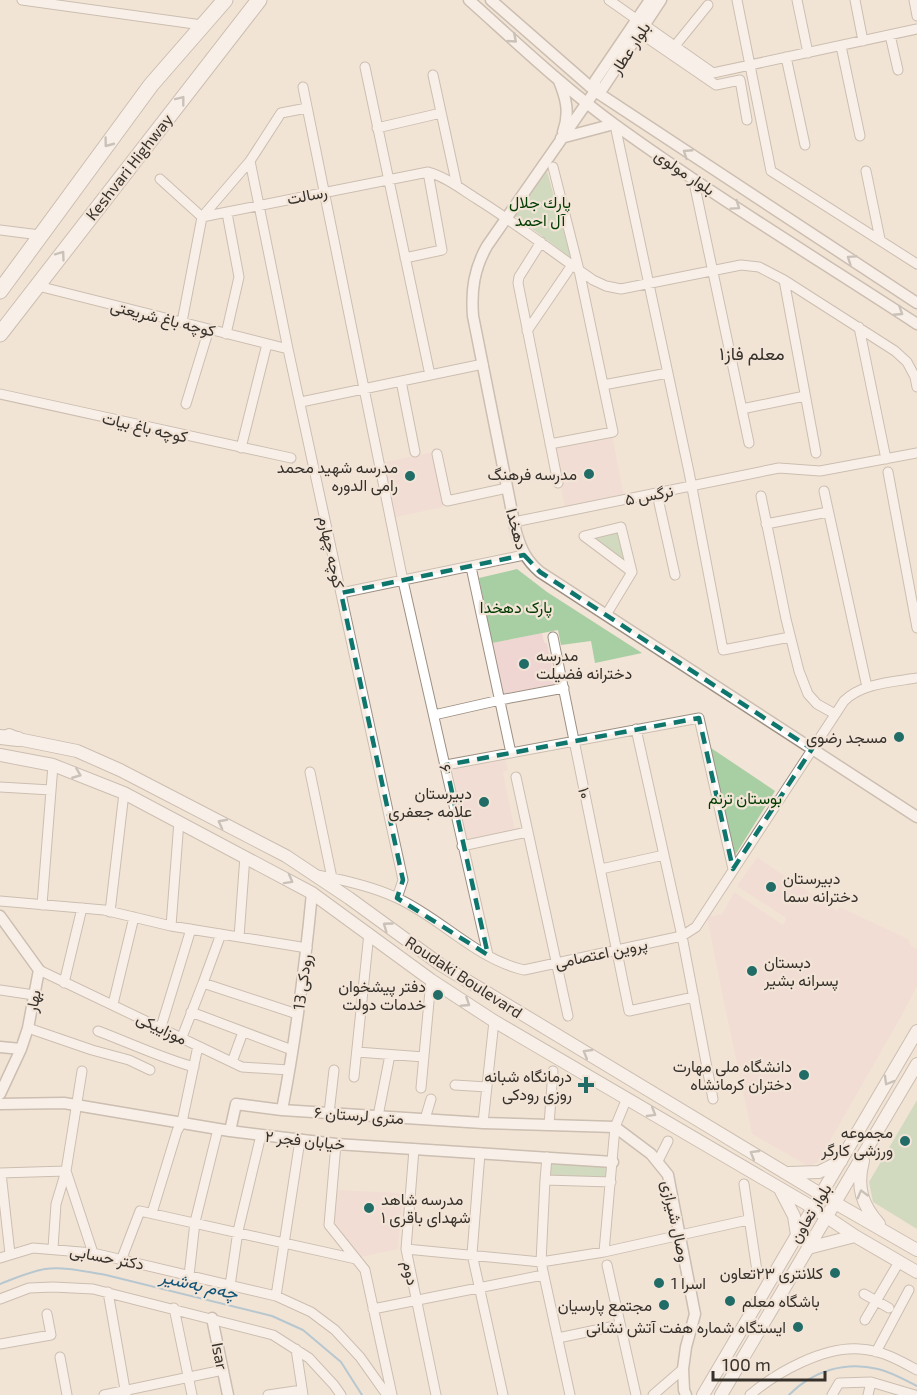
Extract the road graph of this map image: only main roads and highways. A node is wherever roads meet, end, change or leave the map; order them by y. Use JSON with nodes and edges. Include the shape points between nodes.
{"nodes":[{"id":1,"x":217,"y":0,"type":"edge"},
{"id":2,"x":225,"y":0,"type":"edge"},
{"id":3,"x":259,"y":0,"type":"edge"},
{"id":4,"x":202,"y":25,"type":"junction"},
{"id":5,"x":0,"y":291,"type":"edge"},
{"id":6,"x":0,"y":334,"type":"edge"},
{"id":7,"x":0,"y":731,"type":"edge"},
{"id":8,"x":0,"y":736,"type":"edge"},
{"id":9,"x":18,"y":739,"type":"junction"},
{"id":10,"x":0,"y":755,"type":"edge"},
{"id":11,"x":441,"y":964,"type":"junction"},
{"id":12,"x":431,"y":980,"type":"junction"},
{"id":13,"x":917,"y":1031,"type":"edge"},
{"id":14,"x":917,"y":1064,"type":"edge"},
{"id":15,"x":866,"y":1150,"type":"junction"},
{"id":16,"x":842,"y":1161,"type":"junction"},
{"id":17,"x":786,"y":1173,"type":"junction"},
{"id":18,"x":781,"y":1190,"type":"junction"},
{"id":19,"x":822,"y":1195,"type":"junction"},
{"id":20,"x":835,"y":1203,"type":"junction"},
{"id":21,"x":813,"y":1208,"type":"junction"},
{"id":22,"x":826,"y":1216,"type":"junction"},
{"id":23,"x":886,"y":1232,"type":"junction"},
{"id":24,"x":797,"y":1235,"type":"junction"},
{"id":25,"x":855,"y":1236,"type":"junction"},
{"id":26,"x":808,"y":1248,"type":"junction"},
{"id":27,"x":917,"y":1250,"type":"edge"},
{"id":28,"x":917,"y":1272,"type":"edge"},
{"id":29,"x":703,"y":1395,"type":"edge"},
{"id":30,"x":721,"y":1395,"type":"edge"}],
"edges":[{"from":1,"to":4,"type":"main road"},
{"from":2,"to":4,"type":"highway","name":"Keshvari Highway"},
{"from":6,"to":3,"type":"highway","name":"Keshvari Highway","one_way":true},
{"from":4,"to":5,"type":"highway","name":"Keshvari Highway","one_way":true,"via":[[151,85]]},
{"from":7,"to":9,"type":"main road","name":"Roudaki Boulevard"},
{"from":8,"to":9,"type":"main road"},
{"from":11,"to":9,"type":"main road","name":"Roudaki Boulevard","one_way":true,"via":[[286,856],[120,770],[76,751]]},
{"from":10,"to":12,"type":"main road","name":"Roudaki Boulevard","one_way":true,"via":[[53,765],[124,793],[179,821],[312,893]]},
{"from":11,"to":12,"type":"main road"},
{"from":17,"to":11,"type":"main road","name":"Roudaki Boulevard","one_way":true},
{"from":12,"to":18,"type":"main road","name":"Roudaki Boulevard","one_way":true},
{"from":13,"to":16,"type":"main road","name":"بلوار تعاون","one_way":true},
{"from":14,"to":15,"type":"main road","name":"بلوار تعاون"},
{"from":15,"to":20,"type":"main road","name":"بلوار تعاون"},
{"from":23,"to":15,"type":"main road","one_way":true,"via":[[869,1211],[860,1191]]},
{"from":16,"to":17,"type":"main road","via":[[819,1172]]},
{"from":16,"to":19,"type":"main road","name":"بلوار تعاون"},
{"from":17,"to":19,"type":"main road","name":"Roudaki Boulevard"},
{"from":18,"to":21,"type":"main road","name":"Roudaki Boulevard"},
{"from":18,"to":24,"type":"main road","via":[[794,1216]]},
{"from":19,"to":20,"type":"main road","name":"Roudaki Boulevard"},
{"from":19,"to":21,"type":"main road","name":"بلوار تعاون"},
{"from":20,"to":22,"type":"main road","name":"بلوار تعاون"},
{"from":20,"to":23,"type":"main road","name":"Roudaki Boulevard"},
{"from":21,"to":22,"type":"main road","name":"Roudaki Boulevard"},
{"from":21,"to":24,"type":"main road","name":"بلوار تعاون"},
{"from":22,"to":25,"type":"main road"},
{"from":22,"to":26,"type":"main road","name":"بلوار تعاون"},
{"from":23,"to":27,"type":"main road","name":"Roudaki Boulevard"},
{"from":24,"to":29,"type":"main road","name":"بلوار تعاون"},
{"from":25,"to":26,"type":"main road"},
{"from":25,"to":28,"type":"main road"},
{"from":26,"to":30,"type":"main road","name":"بلوار تعاون"}]}
